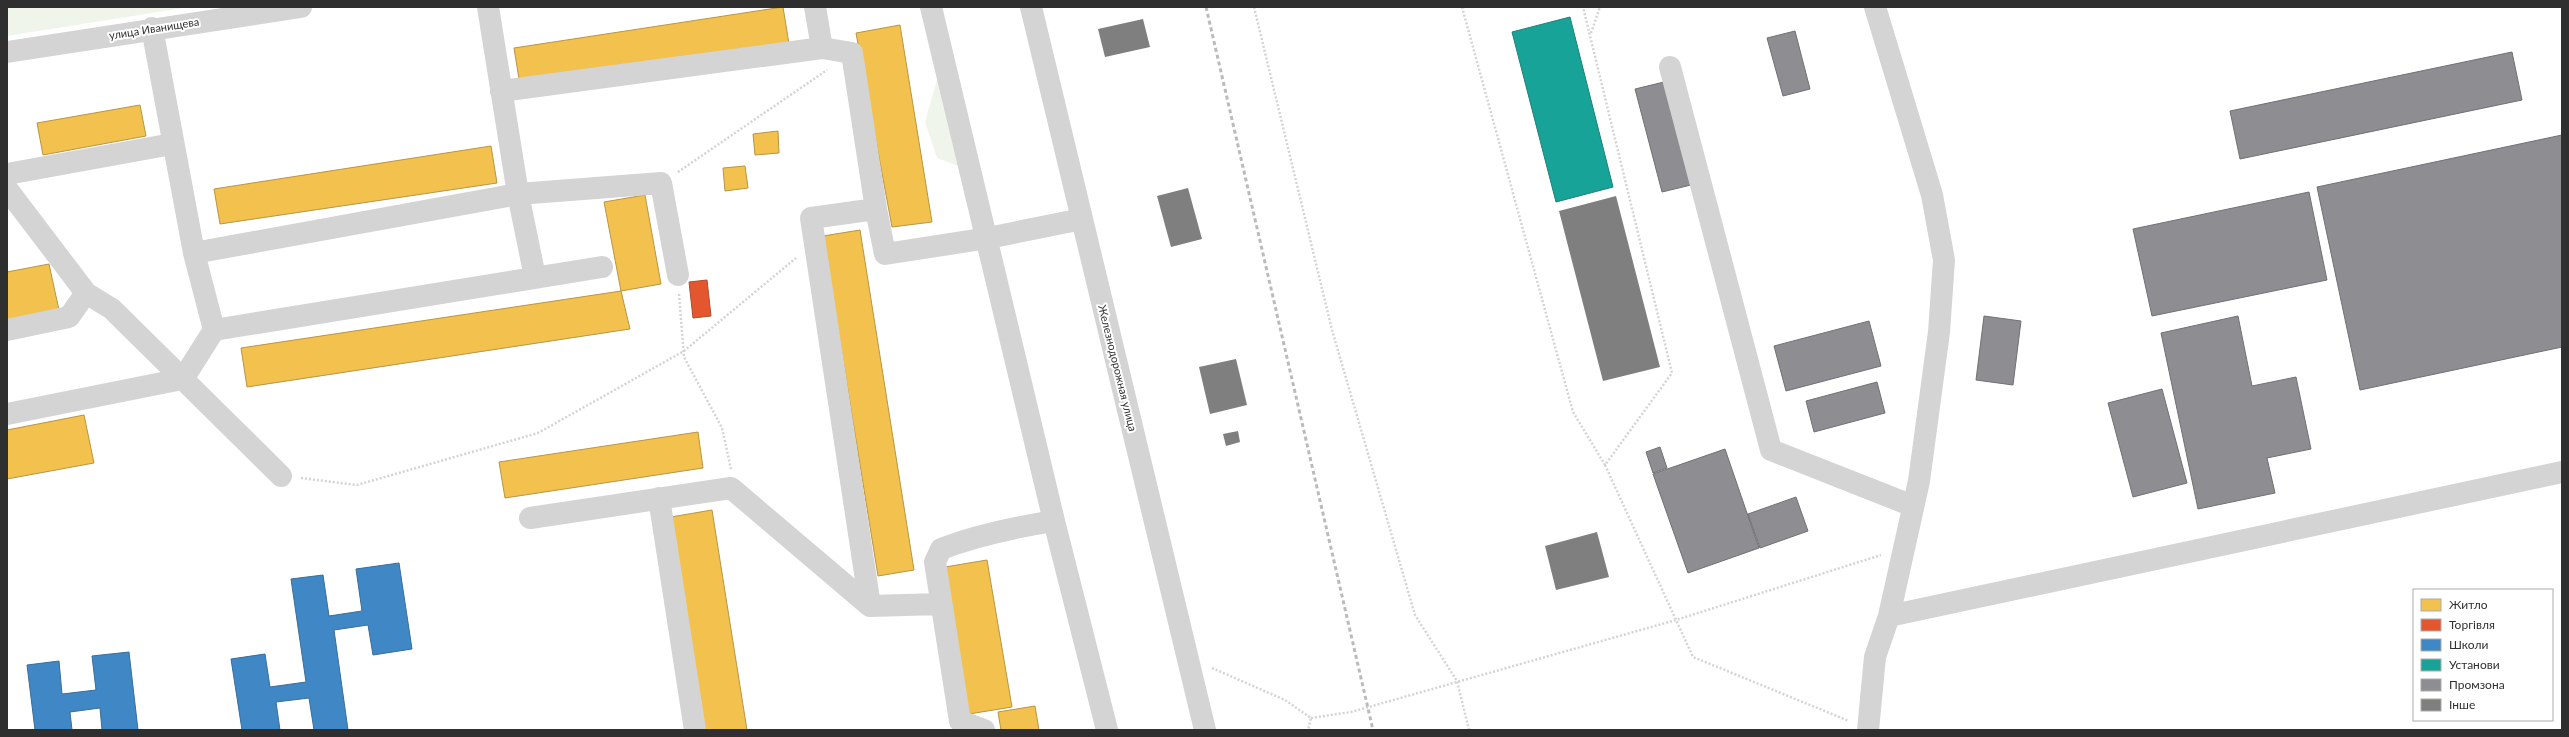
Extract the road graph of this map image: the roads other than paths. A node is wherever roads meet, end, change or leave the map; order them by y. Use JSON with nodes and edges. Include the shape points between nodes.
{"nodes":[{"id":1,"x":301,"y":7,"type":"edge"},
{"id":2,"x":488,"y":7,"type":"edge"},
{"id":3,"x":816,"y":7,"type":"edge"},
{"id":4,"x":931,"y":7,"type":"edge"},
{"id":5,"x":1032,"y":7,"type":"edge"},
{"id":6,"x":1876,"y":7,"type":"edge"},
{"id":7,"x":152,"y":28,"type":"junction"},
{"id":8,"x":822,"y":48,"type":"junction"},
{"id":9,"x":7,"y":52,"type":"edge"},
{"id":10,"x":1670,"y":68,"type":"dead end"},
{"id":11,"x":501,"y":91,"type":"junction"},
{"id":12,"x":172,"y":144,"type":"junction"},
{"id":13,"x":7,"y":174,"type":"edge"},
{"id":14,"x":7,"y":189,"type":"edge"},
{"id":15,"x":518,"y":194,"type":"junction"},
{"id":16,"x":876,"y":209,"type":"junction"},
{"id":17,"x":1082,"y":219,"type":"junction"},
{"id":18,"x":988,"y":238,"type":"junction"},
{"id":19,"x":194,"y":253,"type":"junction"},
{"id":20,"x":602,"y":267,"type":"dead end"},
{"id":21,"x":678,"y":275,"type":"road end"},
{"id":22,"x":535,"y":277,"type":"junction"},
{"id":23,"x":86,"y":293,"type":"junction"},
{"id":24,"x":7,"y":330,"type":"edge"},
{"id":25,"x":214,"y":330,"type":"junction"},
{"id":26,"x":183,"y":379,"type":"junction"},
{"id":27,"x":7,"y":414,"type":"edge"},
{"id":28,"x":2562,"y":472,"type":"edge"},
{"id":29,"x":281,"y":476,"type":"road end"},
{"id":30,"x":659,"y":498,"type":"junction"},
{"id":31,"x":1913,"y":506,"type":"junction"},
{"id":32,"x":530,"y":518,"type":"dead end"},
{"id":33,"x":1054,"y":520,"type":"junction"},
{"id":34,"x":941,"y":604,"type":"junction"},
{"id":35,"x":870,"y":606,"type":"junction"},
{"id":36,"x":1889,"y":616,"type":"junction"},
{"id":37,"x":695,"y":730,"type":"edge"},
{"id":38,"x":984,"y":730,"type":"edge"},
{"id":39,"x":1107,"y":730,"type":"edge"},
{"id":40,"x":1205,"y":730,"type":"edge"},
{"id":41,"x":1868,"y":730,"type":"edge"}],
"edges":[{"from":1,"to":7,"type":"street","name":"улица Иванищева"},
{"from":2,"to":11,"type":"street"},
{"from":3,"to":8,"type":"street"},
{"from":4,"to":18,"type":"street"},
{"from":5,"to":17,"type":"street","name":"Железнодорожная улица"},
{"from":6,"to":31,"type":"street","via":[[1932,195],[1944,260],[1938,332]]},
{"from":7,"to":9,"type":"street","name":"улица Иванищева"},
{"from":7,"to":12,"type":"street"},
{"from":8,"to":11,"type":"street"},
{"from":8,"to":16,"type":"street","via":[[852,53]]},
{"from":10,"to":31,"type":"street","via":[[1772,450]]},
{"from":11,"to":15,"type":"street"},
{"from":12,"to":13,"type":"street"},
{"from":12,"to":19,"type":"street"},
{"from":14,"to":23,"type":"street"},
{"from":15,"to":19,"type":"street"},
{"from":15,"to":21,"type":"street","via":[[661,183]]},
{"from":15,"to":22,"type":"street"},
{"from":16,"to":18,"type":"street","via":[[885,254]]},
{"from":16,"to":35,"type":"street","via":[[811,218]]},
{"from":17,"to":18,"type":"street"},
{"from":17,"to":40,"type":"street","name":"Железнодорожная улица"},
{"from":18,"to":33,"type":"street"},
{"from":19,"to":25,"type":"street"},
{"from":20,"to":22,"type":"street"},
{"from":22,"to":25,"type":"street"},
{"from":23,"to":24,"type":"street","via":[[69,317]]},
{"from":23,"to":26,"type":"street","via":[[112,309]]},
{"from":25,"to":26,"type":"street"},
{"from":26,"to":27,"type":"street"},
{"from":26,"to":29,"type":"street"},
{"from":28,"to":36,"type":"street"},
{"from":30,"to":32,"type":"street"},
{"from":30,"to":35,"type":"street","via":[[731,488]]},
{"from":30,"to":37,"type":"street"},
{"from":31,"to":36,"type":"street"},
{"from":33,"to":34,"type":"street","via":[[1018,527],[941,549],[935,562]]},
{"from":33,"to":39,"type":"street"},
{"from":34,"to":35,"type":"street"},
{"from":34,"to":38,"type":"street","via":[[960,721]]},
{"from":36,"to":41,"type":"street","via":[[1875,657]]}]}
